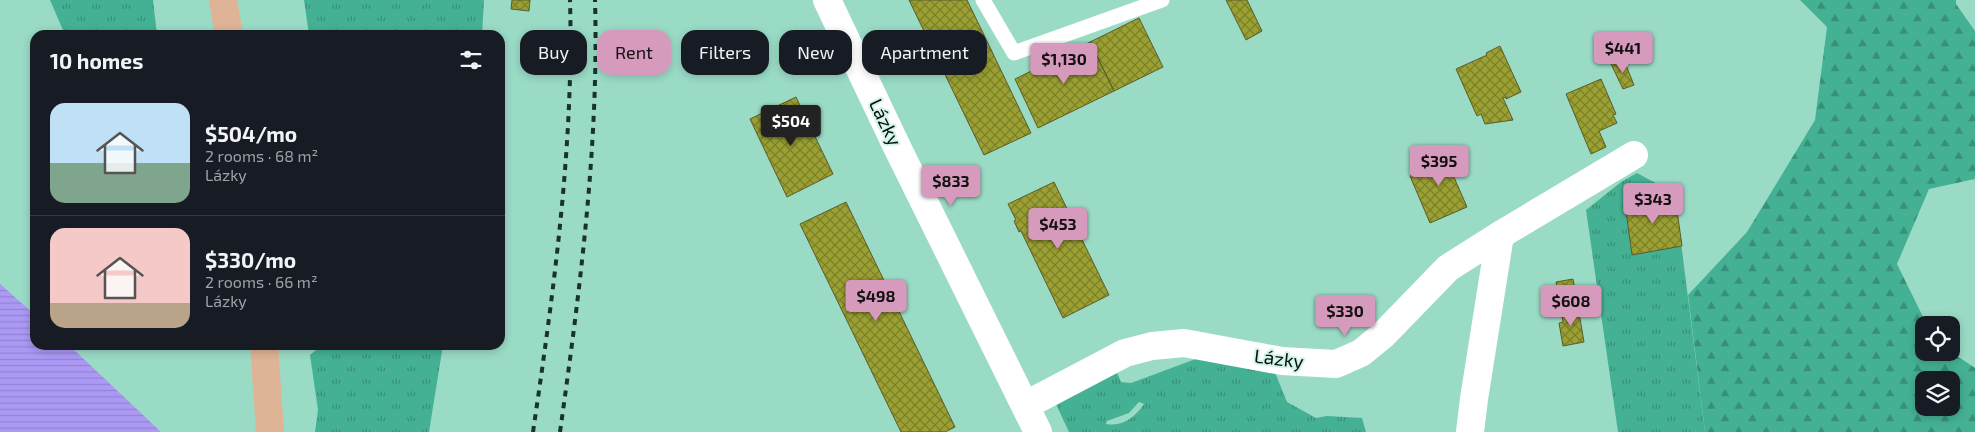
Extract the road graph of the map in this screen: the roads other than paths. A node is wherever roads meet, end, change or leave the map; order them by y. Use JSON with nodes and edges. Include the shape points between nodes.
{"nodes":[{"id":1,"x":223,"y":0,"type":"edge"},
{"id":2,"x":827,"y":0,"type":"edge"},
{"id":3,"x":983,"y":0,"type":"edge"},
{"id":4,"x":1162,"y":0,"type":"edge"},
{"id":5,"x":228,"y":30,"type":"edge"},
{"id":6,"x":1634,"y":155,"type":"dead end"},
{"id":7,"x":1500,"y":235,"type":"junction"},
{"id":8,"x":264,"y":350,"type":"edge"},
{"id":9,"x":1026,"y":405,"type":"junction"},
{"id":10,"x":270,"y":432,"type":"edge"},
{"id":11,"x":1038,"y":432,"type":"edge"},
{"id":12,"x":1470,"y":432,"type":"edge"}],
"edges":[{"from":1,"to":5,"type":"main road"},
{"from":2,"to":9,"type":"street","name":"Lázky"},
{"from":3,"to":4,"type":"lane","via":[[1014,53]]},
{"from":6,"to":7,"type":"street","name":"Lázky"},
{"from":7,"to":9,"type":"street","name":"Lázky","via":[[1448,268],[1361,353],[1336,364],[1282,361],[1184,343],[1152,346],[1125,353]]},
{"from":7,"to":12,"type":"street"},
{"from":8,"to":10,"type":"main road"},
{"from":9,"to":11,"type":"street","name":"Lázky"}]}
